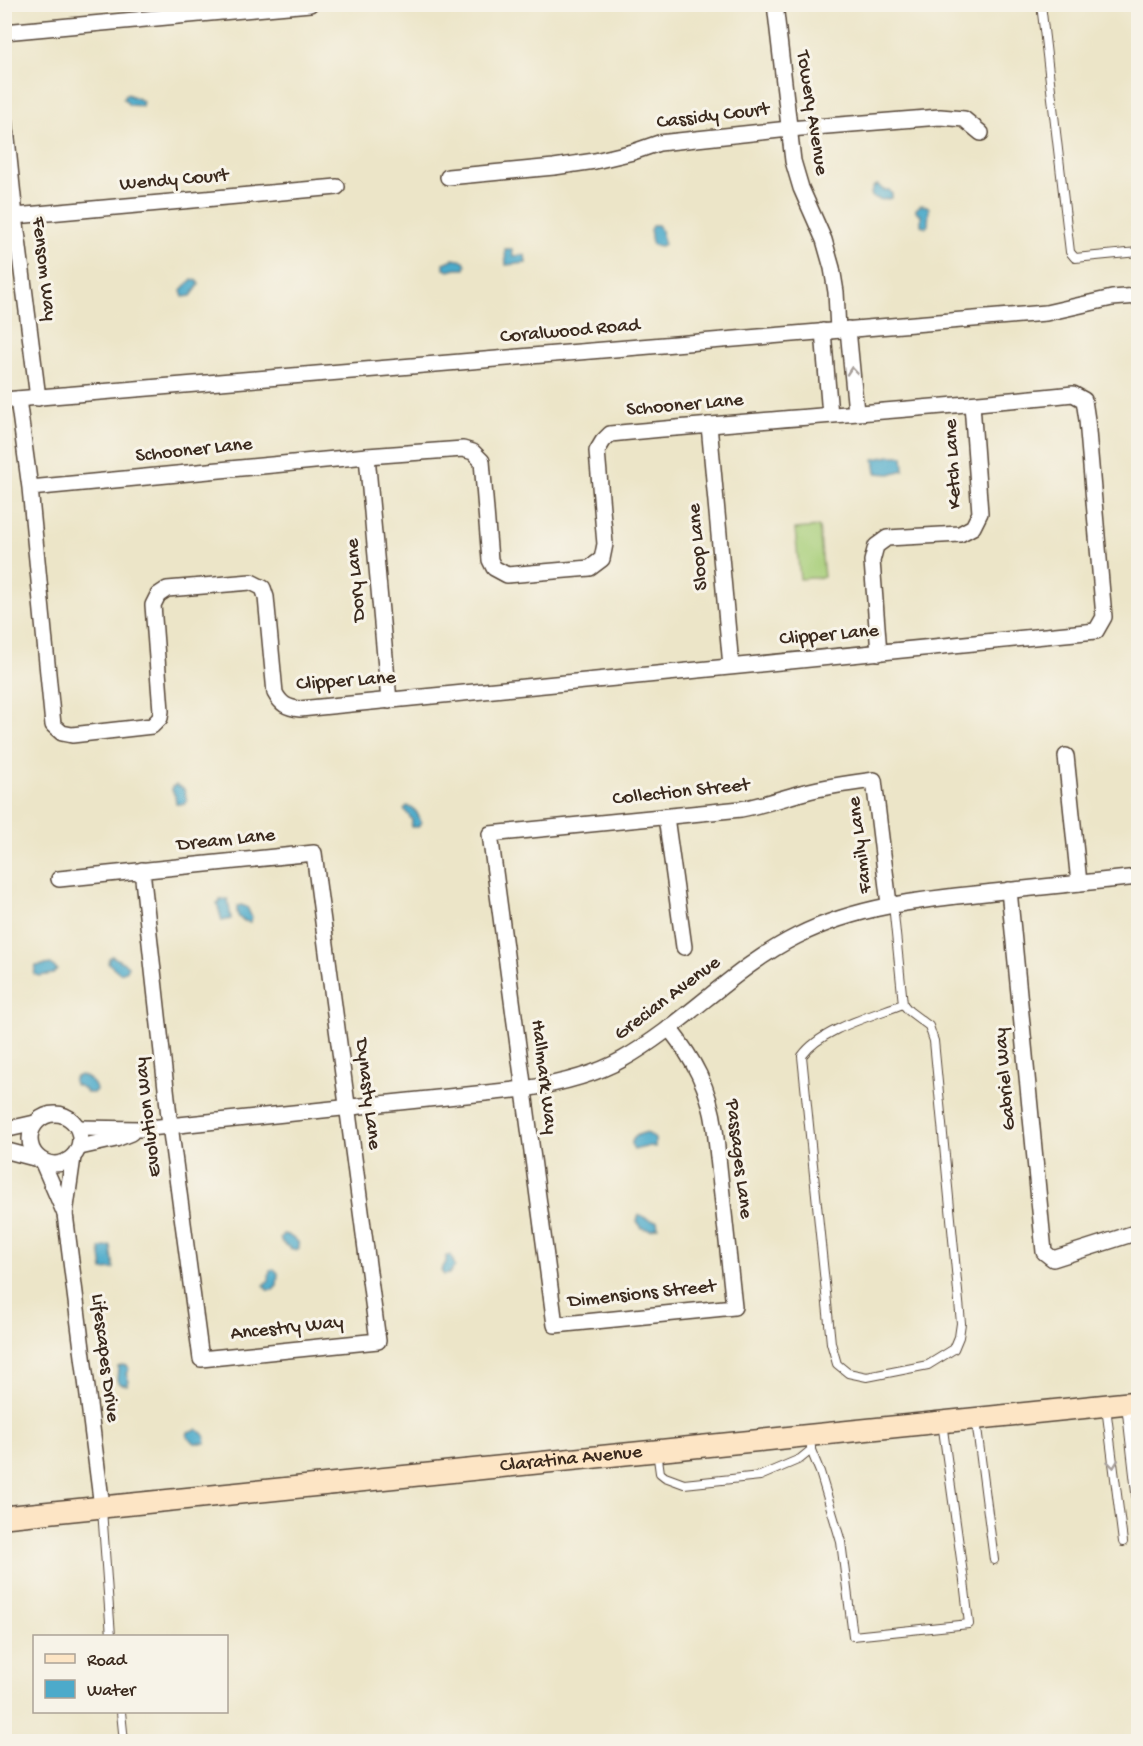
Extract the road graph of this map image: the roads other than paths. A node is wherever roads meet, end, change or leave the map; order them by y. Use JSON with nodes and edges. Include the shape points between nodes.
{"nodes":[{"id":1,"x":310,"y":4,"type":"edge"},
{"id":2,"x":775,"y":4,"type":"edge"},
{"id":3,"x":1041,"y":4,"type":"edge"},
{"id":4,"x":4,"y":32,"type":"edge"},
{"id":5,"x":4,"y":109,"type":"edge"},
{"id":6,"x":789,"y":129,"type":"junction"},
{"id":7,"x":981,"y":133,"type":"dead end"},
{"id":8,"x":448,"y":177,"type":"dead end"},
{"id":9,"x":337,"y":187,"type":"dead end"},
{"id":10,"x":15,"y":216,"type":"junction"},
{"id":11,"x":1138,"y":252,"type":"edge"},
{"id":12,"x":1138,"y":296,"type":"edge"},
{"id":13,"x":836,"y":330,"type":"junction"},
{"id":14,"x":38,"y":398,"type":"junction"},
{"id":15,"x":11,"y":400,"type":"edge"},
{"id":16,"x":972,"y":404,"type":"junction"},
{"id":17,"x":856,"y":412,"type":"junction"},
{"id":18,"x":830,"y":415,"type":"junction"},
{"id":19,"x":709,"y":425,"type":"junction"},
{"id":20,"x":367,"y":456,"type":"junction"},
{"id":21,"x":30,"y":488,"type":"junction"},
{"id":22,"x":1096,"y":631,"type":"joint"},
{"id":23,"x":879,"y":653,"type":"junction"},
{"id":24,"x":731,"y":666,"type":"junction"},
{"id":25,"x":389,"y":701,"type":"junction"},
{"id":26,"x":1066,"y":756,"type":"dead end"},
{"id":27,"x":874,"y":780,"type":"joint"},
{"id":28,"x":666,"y":817,"type":"junction"},
{"id":29,"x":490,"y":834,"type":"joint"},
{"id":30,"x":314,"y":853,"type":"joint"},
{"id":31,"x":142,"y":870,"type":"junction"},
{"id":32,"x":1138,"y":877,"type":"edge"},
{"id":33,"x":59,"y":879,"type":"dead end"},
{"id":34,"x":1079,"y":883,"type":"junction"},
{"id":35,"x":1009,"y":890,"type":"junction"},
{"id":36,"x":891,"y":904,"type":"junction"},
{"id":37,"x":684,"y":947,"type":"dead end"},
{"id":38,"x":903,"y":1004,"type":"junction"},
{"id":39,"x":669,"y":1028,"type":"junction"},
{"id":40,"x":524,"y":1089,"type":"junction"},
{"id":41,"x":347,"y":1107,"type":"junction"},
{"id":42,"x":35,"y":1123,"type":"junction"},
{"id":43,"x":170,"y":1125,"type":"junction"},
{"id":44,"x":78,"y":1128,"type":"junction"},
{"id":45,"x":140,"y":1129,"type":"junction"},
{"id":46,"x":4,"y":1130,"type":"edge"},
{"id":47,"x":4,"y":1150,"type":"edge"},
{"id":48,"x":77,"y":1152,"type":"junction"},
{"id":49,"x":40,"y":1160,"type":"junction"},
{"id":50,"x":65,"y":1214,"type":"junction"},
{"id":51,"x":1138,"y":1232,"type":"edge"},
{"id":52,"x":734,"y":1307,"type":"joint"},
{"id":53,"x":555,"y":1325,"type":"joint"},
{"id":54,"x":378,"y":1341,"type":"joint"},
{"id":55,"x":201,"y":1359,"type":"joint"},
{"id":56,"x":1123,"y":1404,"type":"edge"},
{"id":57,"x":976,"y":1419,"type":"junction"},
{"id":58,"x":942,"y":1422,"type":"junction"},
{"id":59,"x":810,"y":1443,"type":"junction"},
{"id":60,"x":657,"y":1451,"type":"junction"},
{"id":61,"x":102,"y":1507,"type":"junction"},
{"id":62,"x":1138,"y":1510,"type":"edge"},
{"id":63,"x":4,"y":1517,"type":"edge"},
{"id":64,"x":1123,"y":1542,"type":"dead end"},
{"id":65,"x":994,"y":1560,"type":"dead end"},
{"id":66,"x":111,"y":1635,"type":"edge"},
{"id":67,"x":121,"y":1713,"type":"edge"},
{"id":68,"x":124,"y":1742,"type":"edge"}],
"edges":[{"from":1,"to":4,"type":"street"},
{"from":2,"to":6,"type":"street","name":"Towery Avenue"},
{"from":3,"to":11,"type":"lane","via":[[1070,252],[1075,258]]},
{"from":5,"to":10,"type":"street","name":"Fensom Way"},
{"from":6,"to":7,"type":"street","name":"Cassidy Court","via":[[940,117],[963,119]]},
{"from":6,"to":8,"type":"street","name":"Cassidy Court","via":[[659,142],[595,161]]},
{"from":6,"to":13,"type":"street","name":"Towery Avenue","via":[[801,188],[832,268]]},
{"from":9,"to":10,"type":"street","name":"Wendy Court"},
{"from":10,"to":14,"type":"street","name":"Fensom Way"},
{"from":12,"to":13,"type":"street","name":"Coralwood Road","via":[[1047,313]]},
{"from":13,"to":14,"type":"street","name":"Coralwood Road"},
{"from":17,"to":13,"type":"street","name":"Towery Avenue","one_way":true},
{"from":13,"to":18,"type":"street","name":"Towery Avenue"},
{"from":14,"to":15,"type":"street","name":"Coralwood Road"},
{"from":15,"to":21,"type":"street","name":"Clipper Lane"},
{"from":16,"to":17,"type":"street","name":"Schooner Lane"},
{"from":16,"to":22,"type":"street","name":"Schooner Lane","via":[[1073,394],[1084,400],[1104,617]]},
{"from":16,"to":23,"type":"street","name":"Ketch Lane","via":[[980,513],[974,527],[960,534],[887,538],[876,546],[872,561]]},
{"from":17,"to":18,"type":"street","name":"Schooner Lane"},
{"from":18,"to":19,"type":"street","name":"Schooner Lane"},
{"from":19,"to":20,"type":"street","name":"Schooner Lane","via":[[610,435],[603,441],[597,451],[605,544],[602,559],[590,568],[507,575],[494,568],[490,560],[482,461],[473,452],[463,449]]},
{"from":19,"to":24,"type":"street","name":"Sloop Lane"},
{"from":20,"to":21,"type":"street","name":"Schooner Lane"},
{"from":20,"to":25,"type":"street","name":"Dory Lane"},
{"from":21,"to":25,"type":"street","name":"Clipper Lane","via":[[52,725],[62,734],[152,726],[160,718],[153,605],[167,589],[251,582],[263,588],[275,693],[289,708]]},
{"from":22,"to":23,"type":"street","name":"Clipper Lane"},
{"from":23,"to":24,"type":"street","name":"Clipper Lane"},
{"from":24,"to":25,"type":"street","name":"Clipper Lane"},
{"from":26,"to":34,"type":"street"},
{"from":27,"to":28,"type":"street","name":"Collection Street","via":[[817,789],[741,809]]},
{"from":27,"to":36,"type":"street","name":"Family Lane"},
{"from":28,"to":29,"type":"street","name":"Collection Street"},
{"from":28,"to":37,"type":"street"},
{"from":29,"to":40,"type":"street","name":"Hallmark Way"},
{"from":30,"to":31,"type":"street","name":"Dream Lane"},
{"from":30,"to":41,"type":"street","name":"Dynasty Lane"},
{"from":31,"to":33,"type":"street","name":"Dream Lane"},
{"from":31,"to":43,"type":"street","name":"Evolution Way"},
{"from":32,"to":34,"type":"street","name":"Grecian Avenue"},
{"from":34,"to":35,"type":"street","name":"Grecian Avenue"},
{"from":35,"to":36,"type":"street","name":"Grecian Avenue"},
{"from":35,"to":51,"type":"street","name":"Gabriel Way","via":[[1044,1252],[1053,1259]]},
{"from":36,"to":38,"type":"lane"},
{"from":36,"to":39,"type":"street","name":"Grecian Avenue","via":[[827,923],[768,952]]},
{"from":38,"to":38,"type":"lane","via":[[929,1026],[934,1041],[961,1323],[954,1349],[928,1365],[867,1377],[848,1373],[837,1364],[831,1343],[802,1056],[831,1032]]},
{"from":39,"to":40,"type":"street","name":"Grecian Avenue","via":[[596,1071]]},
{"from":39,"to":52,"type":"street","name":"Passages Lane","via":[[693,1060],[706,1086],[713,1114]]},
{"from":40,"to":41,"type":"street","name":"Grecian Avenue"},
{"from":40,"to":53,"type":"street","name":"Hallmark Way"},
{"from":41,"to":43,"type":"street","name":"Grecian Avenue"},
{"from":41,"to":54,"type":"street","name":"Dynasty Lane"},
{"from":42,"to":44,"type":"street","via":[[43,1116],[63,1115]]},
{"from":42,"to":46,"type":"street"},
{"from":42,"to":49,"type":"street","via":[[30,1142]]},
{"from":43,"to":45,"type":"street","name":"Grecian Avenue"},
{"from":43,"to":55,"type":"street","name":"Evolution Way"},
{"from":44,"to":45,"type":"street","name":"Grecian Avenue"},
{"from":44,"to":48,"type":"street","via":[[81,1137]]},
{"from":45,"to":48,"type":"street","name":"Grecian Avenue"},
{"from":47,"to":49,"type":"street"},
{"from":48,"to":49,"type":"street","via":[[57,1165]]},
{"from":48,"to":50,"type":"street","name":"Lifescapes Drive"},
{"from":49,"to":50,"type":"street","name":"Lifescapes Drive"},
{"from":50,"to":61,"type":"street","name":"Lifescapes Drive"},
{"from":52,"to":53,"type":"street","name":"Dimensions Street"},
{"from":54,"to":55,"type":"street","name":"Ancestry Way"},
{"from":56,"to":57,"type":"main road","name":"Claratina Avenue"},
{"from":56,"to":62,"type":"lane"},
{"from":56,"to":64,"type":"lane","one_way":true},
{"from":57,"to":58,"type":"main road","name":"Claratina Avenue"},
{"from":57,"to":65,"type":"lane"},
{"from":58,"to":59,"type":"main road","name":"Claratina Avenue"},
{"from":58,"to":59,"type":"lane","via":[[969,1624],[853,1636],[841,1542]]},
{"from":59,"to":60,"type":"main road","name":"Claratina Avenue"},
{"from":59,"to":60,"type":"lane","via":[[800,1459],[760,1476],[684,1484],[660,1473]]},
{"from":60,"to":61,"type":"main road","name":"Claratina Avenue"},
{"from":61,"to":63,"type":"main road","name":"Claratina Avenue"},
{"from":61,"to":66,"type":"lane"},
{"from":67,"to":68,"type":"lane"}]}
